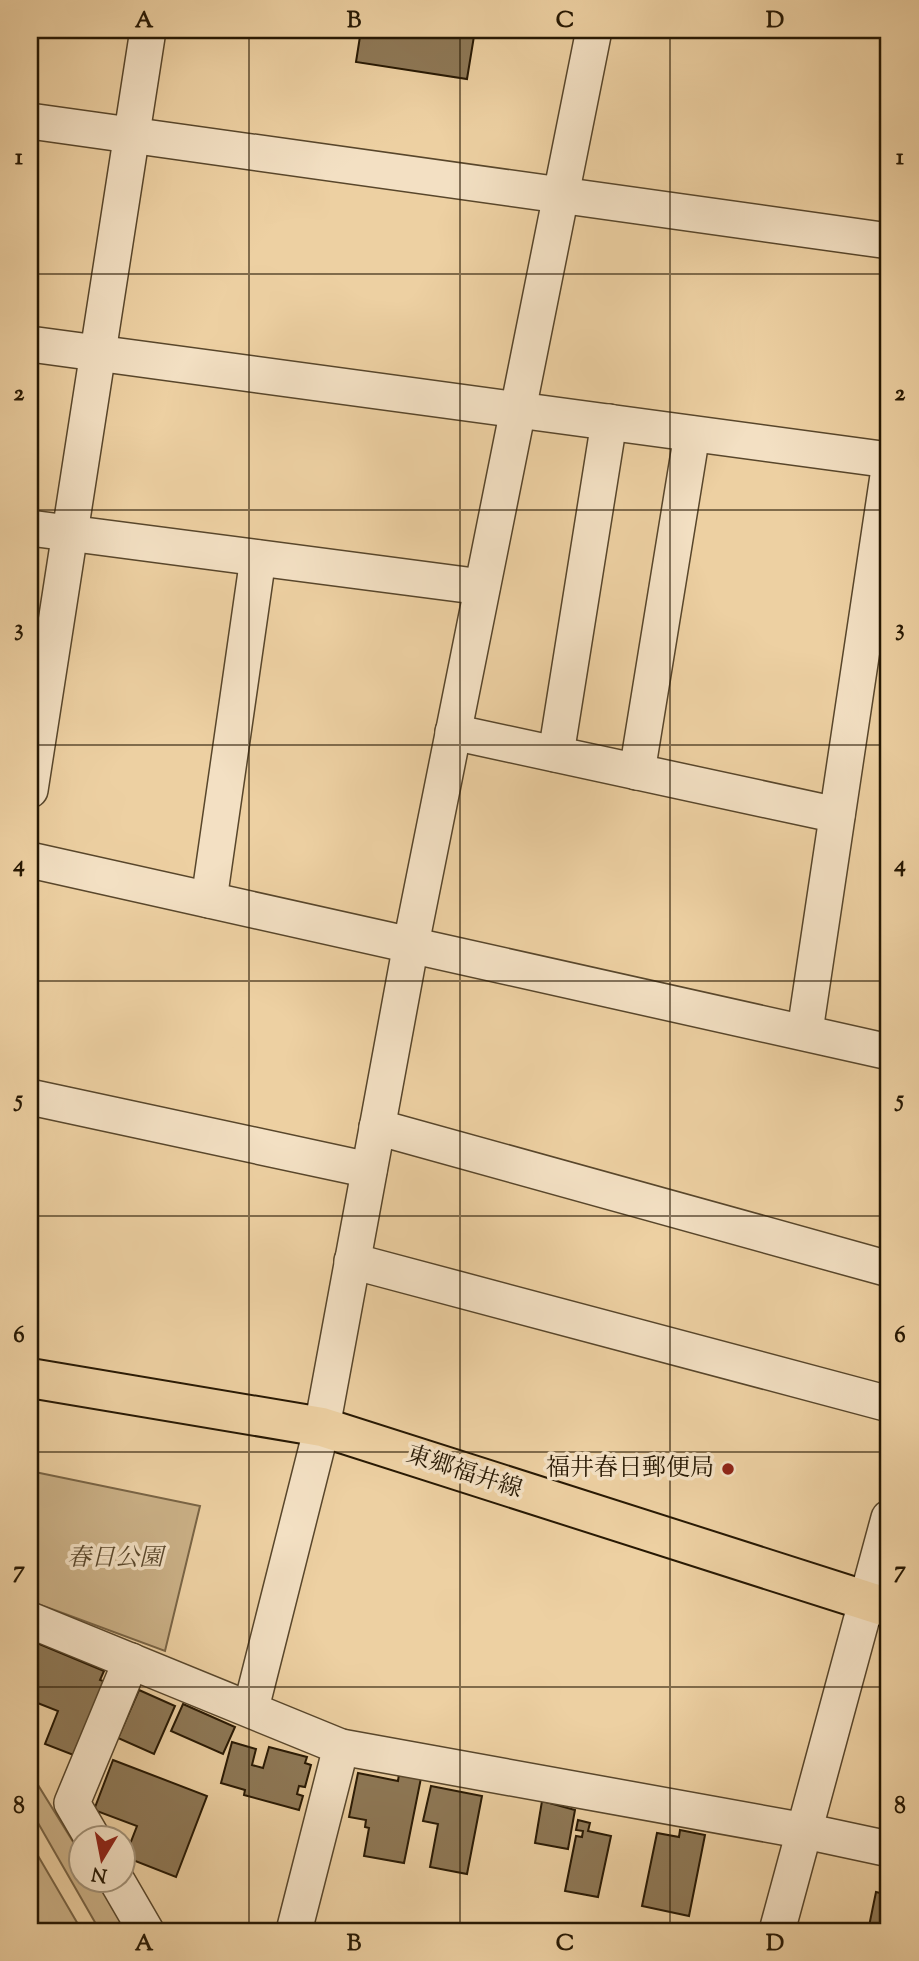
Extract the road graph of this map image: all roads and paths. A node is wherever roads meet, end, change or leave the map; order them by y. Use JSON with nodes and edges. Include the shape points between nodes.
{"nodes":[{"id":1,"x":148,"y":30,"type":"edge"},
{"id":2,"x":594,"y":30,"type":"edge"},
{"id":3,"x":30,"y":121,"type":"edge"},
{"id":4,"x":132,"y":136,"type":"junction"},
{"id":5,"x":560,"y":197,"type":"junction"},
{"id":6,"x":889,"y":241,"type":"edge"},
{"id":7,"x":30,"y":344,"type":"edge"},
{"id":8,"x":97,"y":355,"type":"junction"},
{"id":9,"x":518,"y":411,"type":"junction"},
{"id":10,"x":609,"y":422,"type":"junction"},
{"id":11,"x":692,"y":434,"type":"junction"},
{"id":12,"x":889,"y":460,"type":"edge"},
{"id":13,"x":889,"y":469,"type":"edge"},
{"id":14,"x":30,"y":528,"type":"edge"},
{"id":15,"x":69,"y":535,"type":"junction"},
{"id":16,"x":258,"y":558,"type":"junction"},
{"id":17,"x":482,"y":587,"type":"junction"},
{"id":18,"x":453,"y":732,"type":"junction"},
{"id":19,"x":34,"y":738,"type":"edge"},
{"id":20,"x":556,"y":754,"type":"junction"},
{"id":21,"x":637,"y":772,"type":"junction"},
{"id":22,"x":30,"y":790,"type":"edge"},
{"id":23,"x":838,"y":815,"type":"junction"},
{"id":24,"x":30,"y":860,"type":"edge"},
{"id":25,"x":209,"y":900,"type":"junction"},
{"id":26,"x":411,"y":944,"type":"junction"},
{"id":27,"x":805,"y":1031,"type":"junction"},
{"id":28,"x":889,"y":1052,"type":"edge"},
{"id":29,"x":30,"y":1097,"type":"edge"},
{"id":30,"x":377,"y":1127,"type":"junction"},
{"id":31,"x":369,"y":1170,"type":"junction"},
{"id":32,"x":352,"y":1261,"type":"junction"},
{"id":33,"x":889,"y":1269,"type":"edge"},
{"id":34,"x":30,"y":1378,"type":"edge"},
{"id":35,"x":889,"y":1404,"type":"edge"},
{"id":36,"x":322,"y":1427,"type":"junction"},
{"id":37,"x":889,"y":1518,"type":"edge"},
{"id":38,"x":878,"y":1605,"type":"edge"},
{"id":39,"x":30,"y":1620,"type":"edge"},
{"id":40,"x":131,"y":1661,"type":"junction"},
{"id":41,"x":251,"y":1708,"type":"junction"},
{"id":42,"x":341,"y":1747,"type":"junction"},
{"id":43,"x":85,"y":1825,"type":"edge"},
{"id":44,"x":805,"y":1831,"type":"junction"},
{"id":45,"x":889,"y":1849,"type":"edge"},
{"id":46,"x":125,"y":1895,"type":"edge"},
{"id":47,"x":305,"y":1929,"type":"edge"},
{"id":48,"x":146,"y":1931,"type":"edge"},
{"id":49,"x":777,"y":1931,"type":"edge"}],
"edges":[{"from":1,"to":4,"type":"street"},
{"from":2,"to":5,"type":"street"},
{"from":3,"to":4,"type":"street"},
{"from":4,"to":5,"type":"street"},
{"from":4,"to":8,"type":"street"},
{"from":5,"to":6,"type":"street"},
{"from":5,"to":9,"type":"street"},
{"from":7,"to":8,"type":"street"},
{"from":8,"to":9,"type":"street"},
{"from":8,"to":15,"type":"street"},
{"from":9,"to":10,"type":"street"},
{"from":9,"to":17,"type":"street"},
{"from":10,"to":11,"type":"street"},
{"from":10,"to":20,"type":"street"},
{"from":11,"to":12,"type":"street"},
{"from":11,"to":21,"type":"street"},
{"from":13,"to":23,"type":"street"},
{"from":14,"to":15,"type":"street"},
{"from":15,"to":16,"type":"street"},
{"from":15,"to":19,"type":"street"},
{"from":16,"to":17,"type":"street"},
{"from":16,"to":25,"type":"street"},
{"from":17,"to":18,"type":"street"},
{"from":18,"to":20,"type":"street"},
{"from":18,"to":26,"type":"street"},
{"from":19,"to":22,"type":"street"},
{"from":20,"to":21,"type":"street"},
{"from":21,"to":23,"type":"street"},
{"from":23,"to":27,"type":"street"},
{"from":24,"to":25,"type":"street"},
{"from":25,"to":26,"type":"street"},
{"from":26,"to":27,"type":"street"},
{"from":26,"to":30,"type":"street"},
{"from":27,"to":28,"type":"street"},
{"from":29,"to":31,"type":"street"},
{"from":30,"to":31,"type":"street"},
{"from":30,"to":33,"type":"street"},
{"from":31,"to":32,"type":"street"},
{"from":32,"to":35,"type":"street"},
{"from":32,"to":36,"type":"street"},
{"from":34,"to":36,"type":"main road","name":"東郷福井線"},
{"from":36,"to":38,"type":"main road","name":"東郷福井線"},
{"from":36,"to":41,"type":"street"},
{"from":37,"to":38,"type":"street"},
{"from":38,"to":44,"type":"street"},
{"from":39,"to":40,"type":"street"},
{"from":40,"to":41,"type":"street"},
{"from":40,"to":43,"type":"street","via":[[72,1803]]},
{"from":41,"to":42,"type":"street"},
{"from":42,"to":44,"type":"street"},
{"from":42,"to":47,"type":"street"},
{"from":44,"to":45,"type":"street"},
{"from":44,"to":49,"type":"street"},
{"from":46,"to":48,"type":"street"}]}
